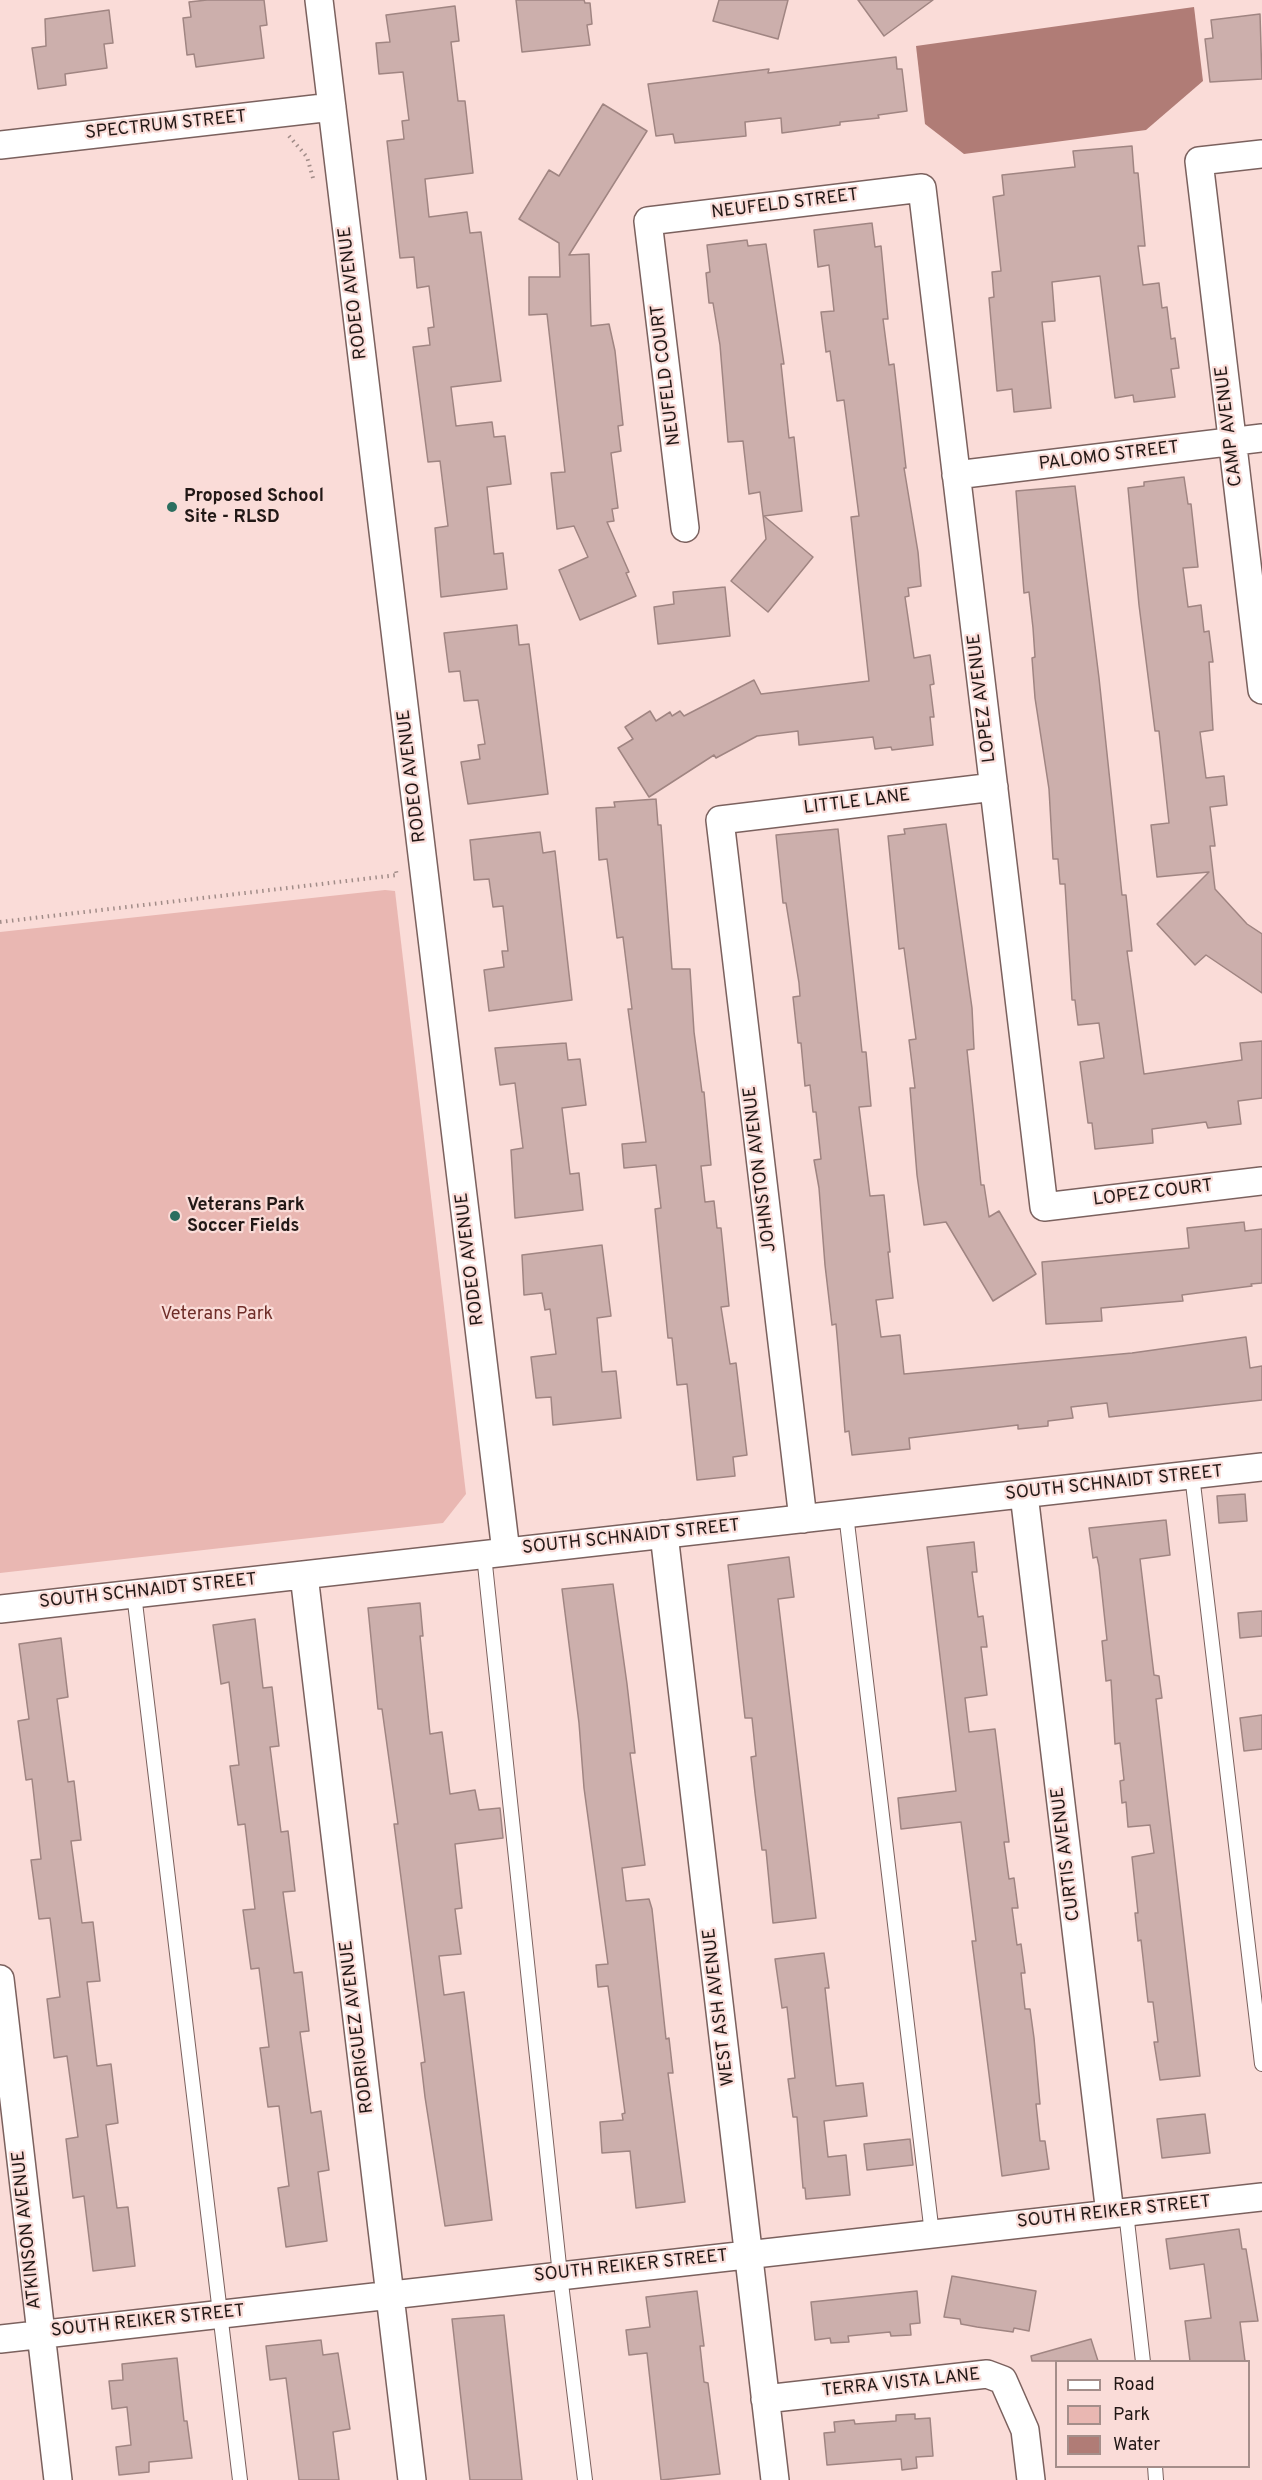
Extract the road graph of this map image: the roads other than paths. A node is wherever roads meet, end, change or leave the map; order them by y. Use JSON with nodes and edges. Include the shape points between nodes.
{"nodes":[{"id":1,"x":319,"y":0,"type":"edge"},
{"id":2,"x":332,"y":107,"type":"junction"},
{"id":3,"x":0,"y":145,"type":"edge"},
{"id":4,"x":1262,"y":154,"type":"edge"},
{"id":5,"x":922,"y":188,"type":"joint"},
{"id":6,"x":648,"y":221,"type":"joint"},
{"id":7,"x":1262,"y":438,"type":"edge"},
{"id":8,"x":1232,"y":442,"type":"junction"},
{"id":9,"x":956,"y":475,"type":"junction"},
{"id":10,"x":685,"y":528,"type":"dead end"},
{"id":11,"x":1262,"y":690,"type":"edge"},
{"id":12,"x":994,"y":787,"type":"junction"},
{"id":13,"x":720,"y":820,"type":"joint"},
{"id":14,"x":1262,"y":1181,"type":"edge"},
{"id":15,"x":1044,"y":1207,"type":"joint"},
{"id":16,"x":1262,"y":1467,"type":"edge"},
{"id":17,"x":1192,"y":1475,"type":"junction"},
{"id":18,"x":1024,"y":1494,"type":"junction"},
{"id":19,"x":846,"y":1514,"type":"junction"},
{"id":20,"x":803,"y":1519,"type":"junction"},
{"id":21,"x":664,"y":1534,"type":"junction"},
{"id":22,"x":495,"y":1553,"type":"junction"},
{"id":23,"x":304,"y":1575,"type":"junction"},
{"id":24,"x":134,"y":1594,"type":"junction"},
{"id":25,"x":0,"y":1609,"type":"edge"},
{"id":26,"x":0,"y":1979,"type":"edge"},
{"id":27,"x":1262,"y":2064,"type":"edge"},
{"id":28,"x":1262,"y":2197,"type":"edge"},
{"id":29,"x":1118,"y":2213,"type":"junction"},
{"id":30,"x":932,"y":2234,"type":"junction"},
{"id":31,"x":750,"y":2254,"type":"junction"},
{"id":32,"x":560,"y":2276,"type":"junction"},
{"id":33,"x":389,"y":2295,"type":"junction"},
{"id":34,"x":220,"y":2314,"type":"junction"},
{"id":35,"x":40,"y":2334,"type":"junction"},
{"id":36,"x":0,"y":2338,"type":"edge"},
{"id":37,"x":1143,"y":2360,"type":"edge"},
{"id":38,"x":765,"y":2399,"type":"junction"},
{"id":39,"x":58,"y":2480,"type":"edge"},
{"id":40,"x":240,"y":2480,"type":"edge"},
{"id":41,"x":412,"y":2480,"type":"edge"},
{"id":42,"x":585,"y":2480,"type":"edge"},
{"id":43,"x":775,"y":2480,"type":"edge"},
{"id":44,"x":1031,"y":2480,"type":"edge"}],
"edges":[{"from":1,"to":2,"type":"street","name":"RODEO AVENUE"},
{"from":2,"to":3,"type":"street","name":"SPECTRUM STREET"},
{"from":2,"to":22,"type":"street","name":"RODEO AVENUE"},
{"from":4,"to":8,"type":"street","name":"CAMP AVENUE","via":[[1199,162]]},
{"from":5,"to":6,"type":"street","name":"NEUFELD STREET"},
{"from":5,"to":9,"type":"street","name":"LOPEZ AVENUE"},
{"from":6,"to":10,"type":"street","name":"NEUFELD COURT"},
{"from":7,"to":8,"type":"street","name":"PALOMO STREET"},
{"from":8,"to":9,"type":"street","name":"PALOMO STREET"},
{"from":8,"to":11,"type":"street","name":"CAMP AVENUE"},
{"from":9,"to":12,"type":"street","name":"LOPEZ AVENUE"},
{"from":12,"to":13,"type":"street","name":"LITTLE LANE"},
{"from":12,"to":15,"type":"street","name":"LOPEZ AVENUE"},
{"from":13,"to":20,"type":"street","name":"JOHNSTON AVENUE"},
{"from":14,"to":15,"type":"street","name":"LOPEZ COURT"},
{"from":16,"to":17,"type":"street","name":"SOUTH SCHNAIDT STREET"},
{"from":17,"to":18,"type":"street","name":"SOUTH SCHNAIDT STREET"},
{"from":17,"to":27,"type":"lane"},
{"from":18,"to":19,"type":"street","name":"SOUTH SCHNAIDT STREET"},
{"from":18,"to":29,"type":"street","name":"CURTIS AVENUE"},
{"from":19,"to":20,"type":"street","name":"SOUTH SCHNAIDT STREET"},
{"from":19,"to":30,"type":"lane"},
{"from":20,"to":21,"type":"street","name":"SOUTH SCHNAIDT STREET"},
{"from":21,"to":22,"type":"street","name":"SOUTH SCHNAIDT STREET"},
{"from":21,"to":31,"type":"street","name":"WEST ASH AVENUE"},
{"from":22,"to":23,"type":"street","name":"SOUTH SCHNAIDT STREET"},
{"from":22,"to":32,"type":"lane"},
{"from":23,"to":24,"type":"street","name":"SOUTH SCHNAIDT STREET"},
{"from":23,"to":33,"type":"street","name":"RODRIGUEZ AVENUE"},
{"from":24,"to":25,"type":"street","name":"SOUTH SCHNAIDT STREET"},
{"from":24,"to":34,"type":"lane"},
{"from":26,"to":35,"type":"street","name":"ATKINSON AVENUE"},
{"from":28,"to":29,"type":"street","name":"SOUTH REIKER STREET"},
{"from":29,"to":30,"type":"street","name":"SOUTH REIKER STREET"},
{"from":29,"to":37,"type":"lane"},
{"from":30,"to":31,"type":"street","name":"SOUTH REIKER STREET"},
{"from":31,"to":32,"type":"street","name":"SOUTH REIKER STREET"},
{"from":31,"to":38,"type":"street","name":"WEST ASH AVENUE"},
{"from":32,"to":33,"type":"street","name":"SOUTH REIKER STREET"},
{"from":32,"to":42,"type":"lane"},
{"from":33,"to":34,"type":"street","name":"SOUTH REIKER STREET"},
{"from":33,"to":41,"type":"street","name":"RODRIGUEZ AVENUE"},
{"from":34,"to":35,"type":"street","name":"SOUTH REIKER STREET"},
{"from":34,"to":40,"type":"lane"},
{"from":35,"to":36,"type":"street","name":"SOUTH REIKER STREET"},
{"from":35,"to":39,"type":"street","name":"ATKINSON AVENUE"},
{"from":38,"to":43,"type":"street","name":"WEST ASH AVENUE"},
{"from":38,"to":44,"type":"street","name":"TERRA VISTA LANE","via":[[987,2374],[1003,2380],[1025,2430]]}]}
